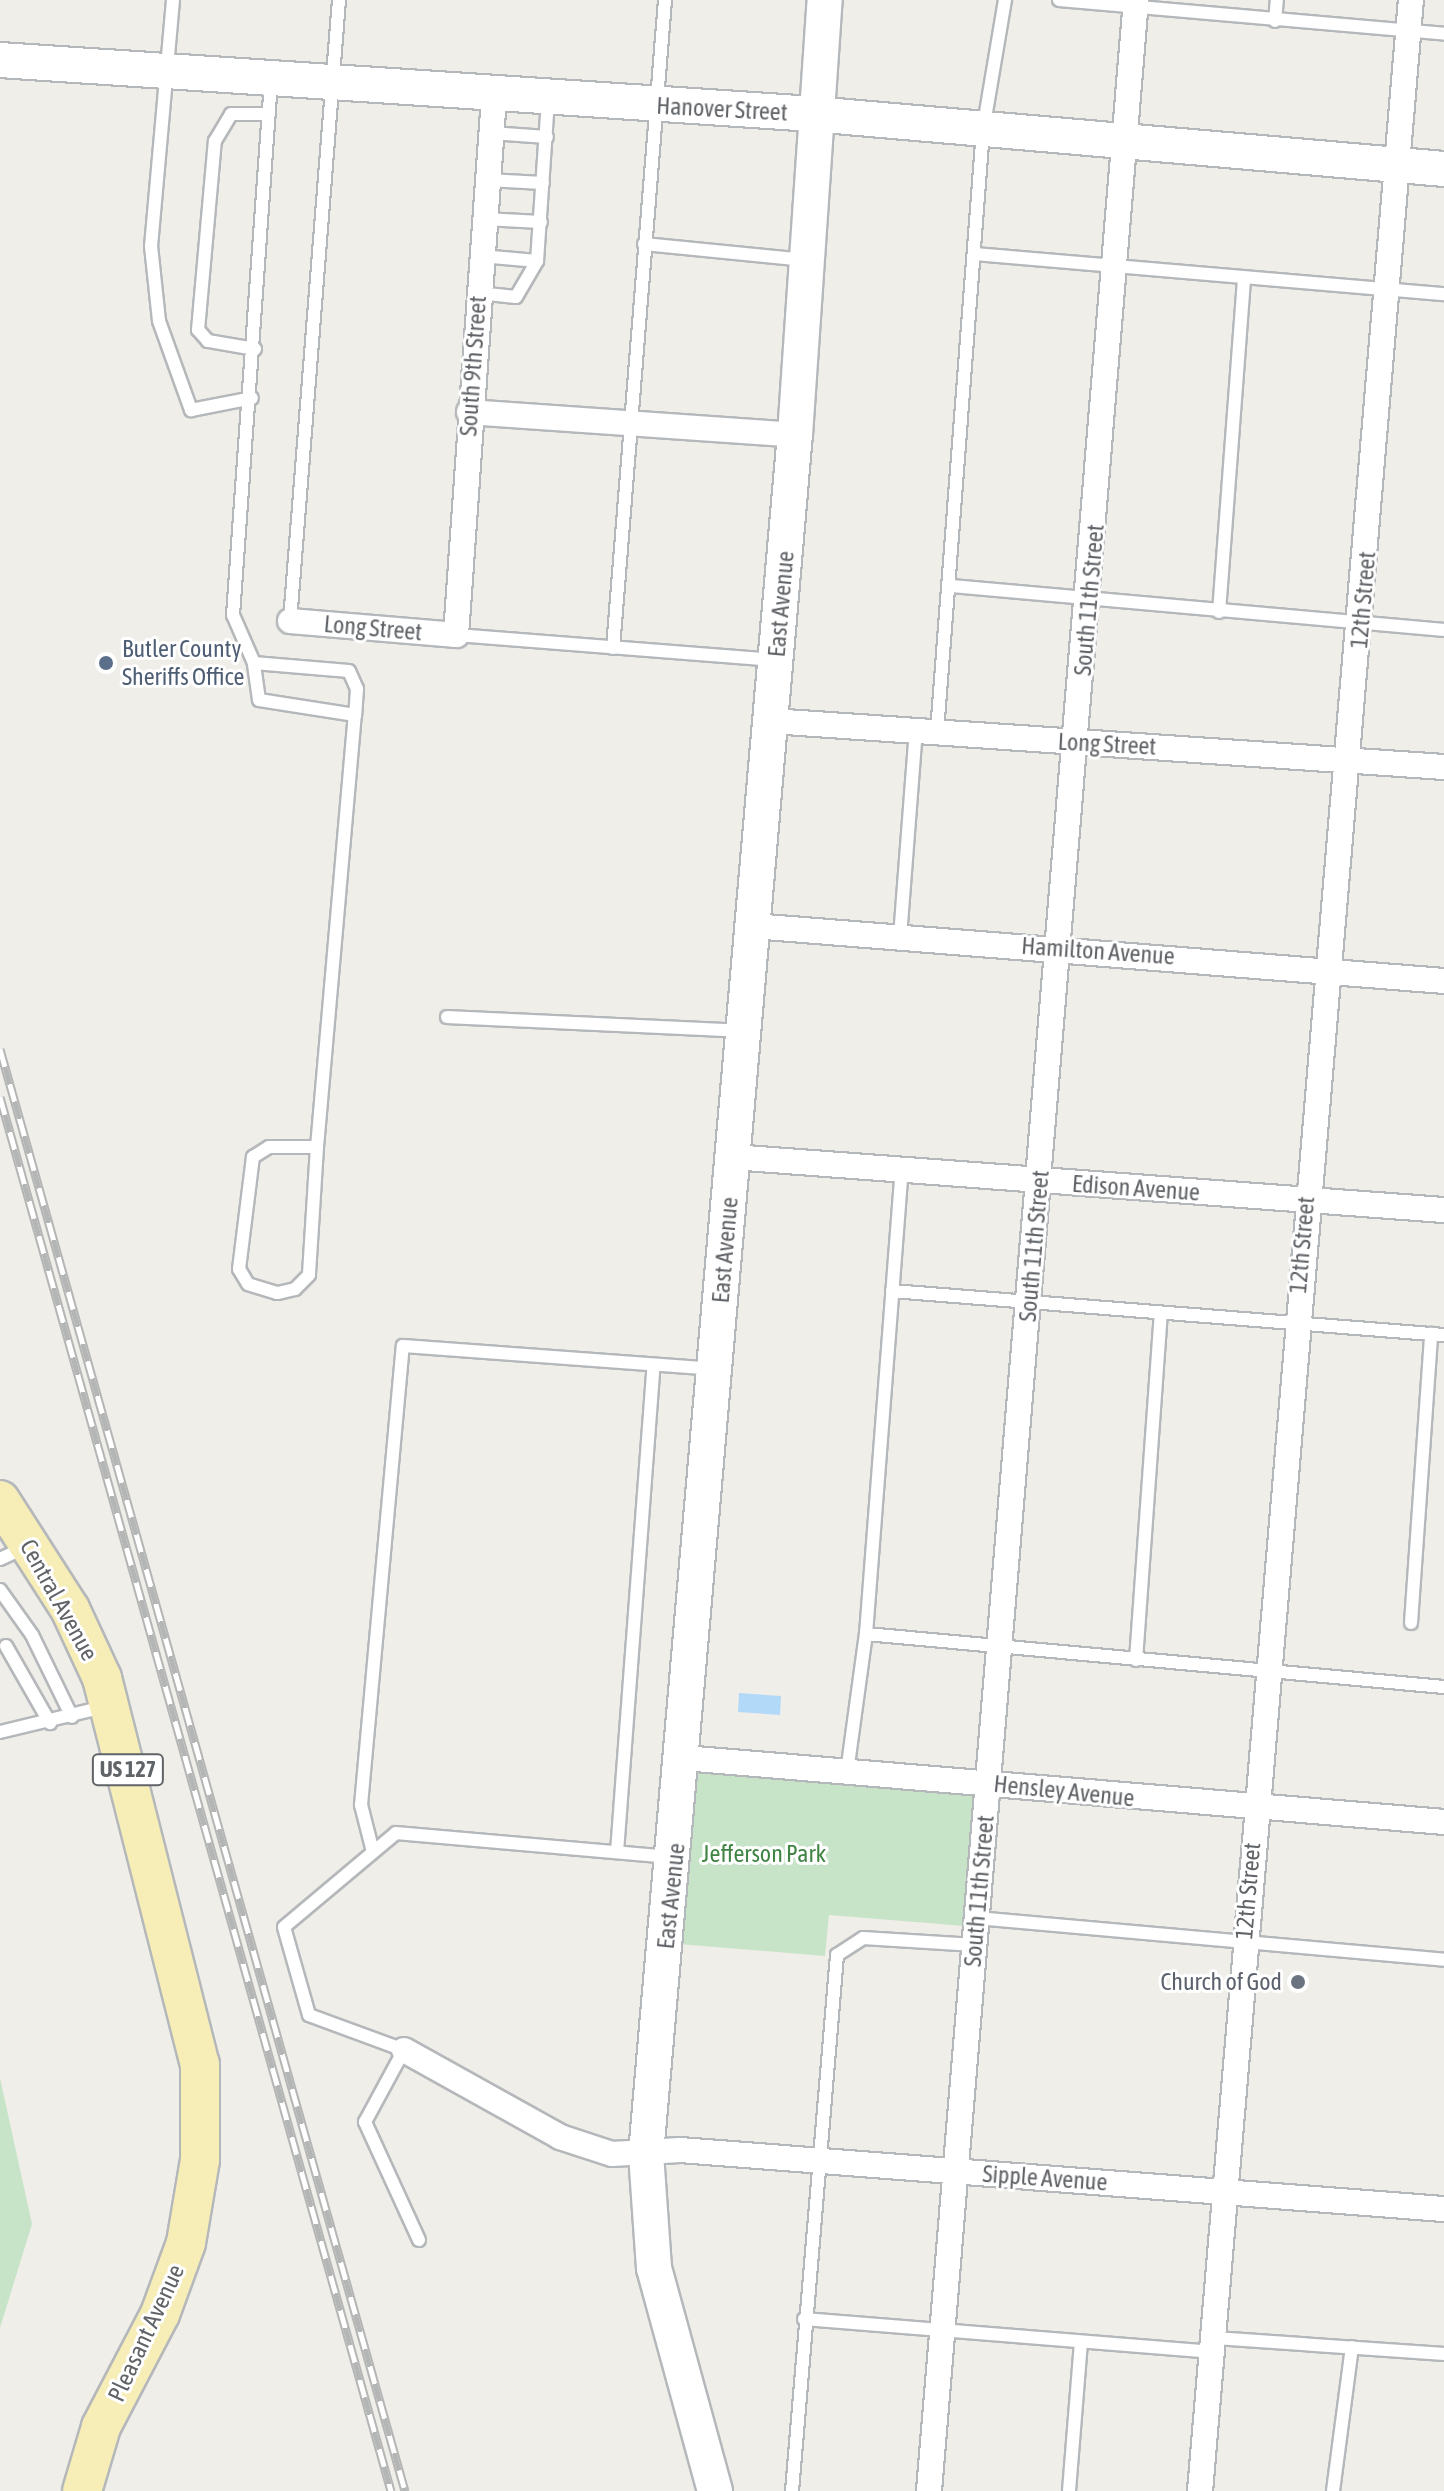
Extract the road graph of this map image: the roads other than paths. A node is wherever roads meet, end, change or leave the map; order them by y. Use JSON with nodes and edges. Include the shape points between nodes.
{"nodes":[{"id":1,"x":173,"y":0,"type":"edge"},
{"id":2,"x":339,"y":0,"type":"edge"},
{"id":3,"x":665,"y":0,"type":"edge"},
{"id":4,"x":825,"y":0,"type":"edge"},
{"id":5,"x":1005,"y":0,"type":"edge"},
{"id":6,"x":1059,"y":0,"type":"edge"},
{"id":7,"x":1277,"y":0,"type":"edge"},
{"id":8,"x":1411,"y":0,"type":"edge"},
{"id":9,"x":1136,"y":5,"type":"edge"},
{"id":10,"x":1275,"y":21,"type":"junction"},
{"id":11,"x":1409,"y":31,"type":"junction"},
{"id":12,"x":1444,"y":34,"type":"edge"},
{"id":13,"x":0,"y":60,"type":"edge"},
{"id":14,"x":165,"y":74,"type":"junction"},
{"id":15,"x":331,"y":85,"type":"junction"},
{"id":16,"x":494,"y":97,"type":"junction"},
{"id":17,"x":270,"y":98,"type":"junction"},
{"id":18,"x":548,"y":100,"type":"junction"},
{"id":19,"x":655,"y":106,"type":"junction"},
{"id":20,"x":813,"y":114,"type":"junction"},
{"id":21,"x":983,"y":130,"type":"junction"},
{"id":22,"x":491,"y":133,"type":"junction"},
{"id":23,"x":547,"y":137,"type":"junction"},
{"id":24,"x":1121,"y":139,"type":"junction"},
{"id":25,"x":1398,"y":166,"type":"junction"},
{"id":26,"x":1444,"y":169,"type":"edge"},
{"id":27,"x":487,"y":180,"type":"junction"},
{"id":28,"x":543,"y":183,"type":"junction"},
{"id":29,"x":484,"y":219,"type":"junction"},
{"id":30,"x":541,"y":222,"type":"junction"},
{"id":31,"x":644,"y":244,"type":"junction"},
{"id":32,"x":975,"y":254,"type":"junction"},
{"id":33,"x":481,"y":256,"type":"junction"},
{"id":34,"x":805,"y":260,"type":"junction"},
{"id":35,"x":537,"y":261,"type":"junction"},
{"id":36,"x":1112,"y":268,"type":"junction"},
{"id":37,"x":1244,"y":278,"type":"junction"},
{"id":38,"x":1388,"y":289,"type":"junction"},
{"id":39,"x":478,"y":293,"type":"junction"},
{"id":40,"x":1444,"y":294,"type":"edge"},
{"id":41,"x":255,"y":349,"type":"junction"},
{"id":42,"x":252,"y":398,"type":"junction"},
{"id":43,"x":469,"y":412,"type":"junction"},
{"id":44,"x":630,"y":424,"type":"junction"},
{"id":45,"x":795,"y":435,"type":"junction"},
{"id":46,"x":952,"y":586,"type":"junction"},
{"id":47,"x":1090,"y":601,"type":"junction"},
{"id":48,"x":1219,"y":612,"type":"junction"},
{"id":49,"x":290,"y":621,"type":"joint"},
{"id":50,"x":1361,"y":623,"type":"junction"},
{"id":51,"x":1444,"y":630,"type":"edge"},
{"id":52,"x":456,"y":635,"type":"junction"},
{"id":53,"x":613,"y":648,"type":"junction"},
{"id":54,"x":776,"y":660,"type":"junction"},
{"id":55,"x":254,"y":663,"type":"junction"},
{"id":56,"x":355,"y":715,"type":"junction"},
{"id":57,"x":771,"y":721,"type":"junction"},
{"id":58,"x":926,"y":732,"type":"junction"},
{"id":59,"x":1077,"y":743,"type":"junction"},
{"id":60,"x":1349,"y":758,"type":"junction"},
{"id":61,"x":1444,"y":767,"type":"edge"},
{"id":62,"x":753,"y":926,"type":"junction"},
{"id":63,"x":900,"y":937,"type":"junction"},
{"id":64,"x":1060,"y":948,"type":"junction"},
{"id":65,"x":1327,"y":969,"type":"junction"},
{"id":66,"x":1444,"y":981,"type":"edge"},
{"id":67,"x":447,"y":1017,"type":"dead end"},
{"id":68,"x":743,"y":1031,"type":"junction"},
{"id":69,"x":317,"y":1147,"type":"junction"},
{"id":70,"x":732,"y":1157,"type":"junction"},
{"id":71,"x":902,"y":1170,"type":"junction"},
{"id":72,"x":1040,"y":1181,"type":"junction"},
{"id":73,"x":1306,"y":1201,"type":"junction"},
{"id":74,"x":1444,"y":1210,"type":"edge"},
{"id":75,"x":892,"y":1291,"type":"junction"},
{"id":76,"x":1029,"y":1304,"type":"junction"},
{"id":77,"x":1161,"y":1314,"type":"junction"},
{"id":78,"x":1296,"y":1323,"type":"junction"},
{"id":79,"x":1437,"y":1334,"type":"edge"},
{"id":80,"x":654,"y":1365,"type":"junction"},
{"id":81,"x":715,"y":1369,"type":"junction"},
{"id":82,"x":0,"y":1500,"type":"edge"},
{"id":83,"x":15,"y":1552,"type":"edge"},
{"id":84,"x":0,"y":1590,"type":"edge"},
{"id":85,"x":1411,"y":1623,"type":"dead end"},
{"id":86,"x":866,"y":1634,"type":"junction"},
{"id":87,"x":6,"y":1646,"type":"dead end"},
{"id":88,"x":1000,"y":1647,"type":"junction"},
{"id":89,"x":1136,"y":1660,"type":"junction"},
{"id":90,"x":1266,"y":1672,"type":"junction"},
{"id":91,"x":1444,"y":1687,"type":"edge"},
{"id":92,"x":110,"y":1705,"type":"junction"},
{"id":93,"x":72,"y":1717,"type":"junction"},
{"id":94,"x":50,"y":1723,"type":"junction"},
{"id":95,"x":0,"y":1732,"type":"edge"},
{"id":96,"x":684,"y":1758,"type":"junction"},
{"id":97,"x":847,"y":1772,"type":"junction"},
{"id":98,"x":989,"y":1784,"type":"junction"},
{"id":99,"x":1254,"y":1811,"type":"junction"},
{"id":100,"x":1444,"y":1822,"type":"edge"},
{"id":101,"x":373,"y":1852,"type":"junction"},
{"id":102,"x":617,"y":1852,"type":"junction"},
{"id":103,"x":674,"y":1857,"type":"junction"},
{"id":104,"x":977,"y":1918,"type":"junction"},
{"id":105,"x":172,"y":1935,"type":"joint"},
{"id":106,"x":1244,"y":1943,"type":"junction"},
{"id":107,"x":975,"y":1945,"type":"junction"},
{"id":108,"x":1444,"y":1960,"type":"edge"},
{"id":109,"x":404,"y":2050,"type":"junction"},
{"id":110,"x":646,"y":2154,"type":"junction"},
{"id":111,"x":819,"y":2162,"type":"junction"},
{"id":112,"x":956,"y":2171,"type":"junction"},
{"id":113,"x":1223,"y":2192,"type":"junction"},
{"id":114,"x":1444,"y":2209,"type":"edge"},
{"id":115,"x":419,"y":2240,"type":"dead end"},
{"id":116,"x":804,"y":2319,"type":"junction"},
{"id":117,"x":942,"y":2335,"type":"junction"},
{"id":118,"x":1081,"y":2343,"type":"junction"},
{"id":119,"x":1214,"y":2345,"type":"junction"},
{"id":120,"x":1352,"y":2347,"type":"junction"},
{"id":121,"x":1444,"y":2354,"type":"edge"},
{"id":122,"x":82,"y":2491,"type":"edge"},
{"id":123,"x":715,"y":2491,"type":"edge"},
{"id":124,"x":792,"y":2491,"type":"edge"},
{"id":125,"x":929,"y":2491,"type":"edge"},
{"id":126,"x":1069,"y":2491,"type":"edge"},
{"id":127,"x":1200,"y":2491,"type":"edge"},
{"id":128,"x":1333,"y":2491,"type":"edge"}],
"edges":[{"from":1,"to":14,"type":"lane"},
{"from":2,"to":15,"type":"lane"},
{"from":3,"to":19,"type":"lane"},
{"from":4,"to":20,"type":"street","name":"East Avenue"},
{"from":5,"to":21,"type":"lane"},
{"from":6,"to":9,"type":"lane"},
{"from":7,"to":10,"type":"lane"},
{"from":8,"to":11,"type":"street","name":"12th Street"},
{"from":9,"to":10,"type":"lane"},
{"from":9,"to":24,"type":"street","name":"South 11th Street"},
{"from":10,"to":11,"type":"lane"},
{"from":11,"to":12,"type":"lane"},
{"from":11,"to":25,"type":"street","name":"12th Street"},
{"from":13,"to":14,"type":"street","name":"Hanover Street"},
{"from":14,"to":17,"type":"street","name":"Hanover Street"},
{"from":14,"to":42,"type":"lane","via":[[151,246],[159,321],[191,410]]},
{"from":15,"to":16,"type":"street","name":"Hanover Street"},
{"from":15,"to":17,"type":"street","name":"Hanover Street"},
{"from":15,"to":49,"type":"lane"},
{"from":16,"to":18,"type":"street","name":"Hanover Street"},
{"from":16,"to":22,"type":"street","name":"South 9th Street"},
{"from":17,"to":41,"type":"lane"},
{"from":17,"to":41,"type":"lane","via":[[231,114],[215,141],[198,330],[208,341]]},
{"from":18,"to":19,"type":"street","name":"Hanover Street"},
{"from":18,"to":23,"type":"lane"},
{"from":19,"to":20,"type":"street","name":"Hanover Street"},
{"from":19,"to":31,"type":"lane"},
{"from":20,"to":21,"type":"street","name":"Hanover Street"},
{"from":20,"to":34,"type":"street","name":"East Avenue"},
{"from":21,"to":24,"type":"street","name":"Hanover Street"},
{"from":21,"to":32,"type":"lane"},
{"from":22,"to":23,"type":"lane"},
{"from":22,"to":27,"type":"street","name":"South 9th Street"},
{"from":23,"to":28,"type":"lane"},
{"from":24,"to":25,"type":"street","name":"Hanover Street"},
{"from":24,"to":36,"type":"street","name":"South 11th Street"},
{"from":25,"to":26,"type":"street","name":"Hanover Street"},
{"from":25,"to":38,"type":"street","name":"12th Street"},
{"from":27,"to":28,"type":"lane"},
{"from":27,"to":29,"type":"street","name":"South 9th Street"},
{"from":28,"to":30,"type":"lane"},
{"from":29,"to":30,"type":"lane"},
{"from":29,"to":33,"type":"street","name":"South 9th Street"},
{"from":30,"to":35,"type":"lane"},
{"from":31,"to":34,"type":"lane"},
{"from":31,"to":44,"type":"lane"},
{"from":32,"to":36,"type":"lane"},
{"from":32,"to":46,"type":"lane"},
{"from":33,"to":35,"type":"lane"},
{"from":33,"to":39,"type":"street","name":"South 9th Street"},
{"from":34,"to":45,"type":"street","name":"East Avenue"},
{"from":35,"to":39,"type":"lane","via":[[516,297]]},
{"from":36,"to":37,"type":"lane"},
{"from":36,"to":47,"type":"street","name":"South 11th Street"},
{"from":37,"to":38,"type":"lane"},
{"from":37,"to":48,"type":"lane"},
{"from":38,"to":40,"type":"lane"},
{"from":38,"to":50,"type":"street","name":"12th Street"},
{"from":39,"to":43,"type":"street","name":"South 9th Street"},
{"from":41,"to":42,"type":"lane"},
{"from":42,"to":55,"type":"lane","via":[[233,615]]},
{"from":43,"to":44,"type":"street"},
{"from":43,"to":52,"type":"street","name":"South 9th Street"},
{"from":44,"to":45,"type":"street"},
{"from":44,"to":53,"type":"lane"},
{"from":45,"to":54,"type":"street","name":"East Avenue"},
{"from":46,"to":47,"type":"lane"},
{"from":46,"to":58,"type":"lane"},
{"from":47,"to":48,"type":"lane"},
{"from":47,"to":59,"type":"street","name":"South 11th Street"},
{"from":48,"to":50,"type":"lane"},
{"from":49,"to":52,"type":"street","name":"Long Street"},
{"from":50,"to":51,"type":"lane"},
{"from":50,"to":60,"type":"street","name":"12th Street"},
{"from":52,"to":53,"type":"lane"},
{"from":53,"to":54,"type":"lane"},
{"from":54,"to":57,"type":"street","name":"East Avenue"},
{"from":55,"to":56,"type":"lane","via":[[259,700]]},
{"from":55,"to":56,"type":"lane","via":[[349,671],[357,689]]},
{"from":56,"to":69,"type":"lane"},
{"from":57,"to":58,"type":"street","name":"Long Street"},
{"from":57,"to":62,"type":"street","name":"East Avenue"},
{"from":58,"to":59,"type":"street","name":"Long Street"},
{"from":58,"to":63,"type":"lane"},
{"from":59,"to":60,"type":"street","name":"Long Street"},
{"from":59,"to":64,"type":"street","name":"South 11th Street"},
{"from":60,"to":61,"type":"street","name":"Long Street"},
{"from":60,"to":65,"type":"street","name":"12th Street"},
{"from":62,"to":63,"type":"street","name":"Hamilton Avenue"},
{"from":62,"to":68,"type":"street","name":"East Avenue"},
{"from":63,"to":64,"type":"street","name":"Hamilton Avenue"},
{"from":64,"to":65,"type":"street","name":"Hamilton Avenue"},
{"from":64,"to":72,"type":"street","name":"South 11th Street"},
{"from":65,"to":66,"type":"street","name":"Hamilton Avenue"},
{"from":65,"to":73,"type":"street","name":"12th Street"},
{"from":67,"to":68,"type":"lane"},
{"from":68,"to":70,"type":"street","name":"East Avenue"},
{"from":69,"to":69,"type":"lane","via":[[269,1147],[253,1157],[239,1269],[248,1284],[277,1293],[295,1289],[309,1275]]},
{"from":70,"to":71,"type":"street","name":"Edison Avenue"},
{"from":70,"to":81,"type":"street","name":"East Avenue"},
{"from":71,"to":72,"type":"street","name":"Edison Avenue"},
{"from":71,"to":75,"type":"lane"},
{"from":72,"to":73,"type":"street","name":"Edison Avenue"},
{"from":72,"to":76,"type":"street","name":"South 11th Street"},
{"from":73,"to":74,"type":"street","name":"Edison Avenue"},
{"from":73,"to":78,"type":"street","name":"12th Street"},
{"from":75,"to":76,"type":"lane"},
{"from":75,"to":86,"type":"lane"},
{"from":76,"to":77,"type":"lane"},
{"from":76,"to":88,"type":"street","name":"South 11th Street"},
{"from":77,"to":78,"type":"lane"},
{"from":77,"to":89,"type":"lane"},
{"from":78,"to":79,"type":"lane"},
{"from":78,"to":90,"type":"street","name":"12th Street"},
{"from":79,"to":85,"type":"lane"},
{"from":80,"to":81,"type":"lane"},
{"from":80,"to":101,"type":"lane","via":[[403,1346],[361,1805]]},
{"from":80,"to":102,"type":"lane"},
{"from":81,"to":96,"type":"street","name":"East Avenue"},
{"from":82,"to":83,"type":"main road","name":"Central Avenue","number":"US 127"},
{"from":83,"to":92,"type":"main road","name":"Central Avenue","number":"US 127","via":[[79,1624]]},
{"from":84,"to":93,"type":"lane","via":[[32,1635]]},
{"from":86,"to":88,"type":"lane"},
{"from":86,"to":97,"type":"lane"},
{"from":87,"to":94,"type":"lane"},
{"from":88,"to":89,"type":"lane"},
{"from":88,"to":98,"type":"street","name":"South 11th Street"},
{"from":89,"to":90,"type":"lane"},
{"from":90,"to":91,"type":"lane"},
{"from":90,"to":99,"type":"street","name":"12th Street"},
{"from":92,"to":93,"type":"lane"},
{"from":92,"to":105,"type":"main road","name":"Central Avenue","number":"US 127"},
{"from":93,"to":94,"type":"lane"},
{"from":94,"to":95,"type":"lane"},
{"from":96,"to":97,"type":"street","name":"Hensley Avenue"},
{"from":96,"to":103,"type":"street","name":"East Avenue"},
{"from":97,"to":98,"type":"street","name":"Hensley Avenue"},
{"from":98,"to":99,"type":"street","name":"Hensley Avenue"},
{"from":98,"to":104,"type":"street","name":"South 11th Street"},
{"from":99,"to":100,"type":"street","name":"Hensley Avenue"},
{"from":99,"to":106,"type":"street","name":"12th Street"},
{"from":101,"to":102,"type":"lane","via":[[396,1833]]},
{"from":101,"to":109,"type":"lane","via":[[284,1927],[309,2015]]},
{"from":102,"to":103,"type":"lane"},
{"from":103,"to":110,"type":"street","name":"East Avenue"},
{"from":104,"to":106,"type":"lane"},
{"from":104,"to":107,"type":"street","name":"South 11th Street"},
{"from":105,"to":122,"type":"main road","name":"Pleasant Avenue","number":"US 127","via":[[200,2064],[193,2213],[177,2271],[101,2427]]},
{"from":106,"to":108,"type":"lane"},
{"from":106,"to":113,"type":"street","name":"12th Street"},
{"from":107,"to":111,"type":"lane","via":[[863,1938],[837,1955]]},
{"from":107,"to":112,"type":"street","name":"South 11th Street"},
{"from":109,"to":110,"type":"street","name":"Sipple Avenue","via":[[560,2137],[612,2154]]},
{"from":109,"to":115,"type":"lane","via":[[365,2122]]},
{"from":110,"to":111,"type":"street","name":"Sipple Avenue"},
{"from":110,"to":123,"type":"street","name":"East Avenue","via":[[654,2268]]},
{"from":111,"to":112,"type":"street","name":"Sipple Avenue"},
{"from":111,"to":116,"type":"lane"},
{"from":112,"to":113,"type":"street","name":"Sipple Avenue"},
{"from":112,"to":117,"type":"street","name":"South 11th Street"},
{"from":113,"to":114,"type":"street","name":"Sipple Avenue"},
{"from":113,"to":119,"type":"street","name":"12th Street"},
{"from":116,"to":117,"type":"lane"},
{"from":116,"to":124,"type":"lane"},
{"from":117,"to":118,"type":"lane"},
{"from":117,"to":125,"type":"street","name":"South 11th Street"},
{"from":118,"to":119,"type":"lane"},
{"from":118,"to":126,"type":"lane"},
{"from":119,"to":120,"type":"lane"},
{"from":119,"to":127,"type":"street","name":"12th Street"},
{"from":120,"to":121,"type":"lane"},
{"from":120,"to":128,"type":"lane"}]}
